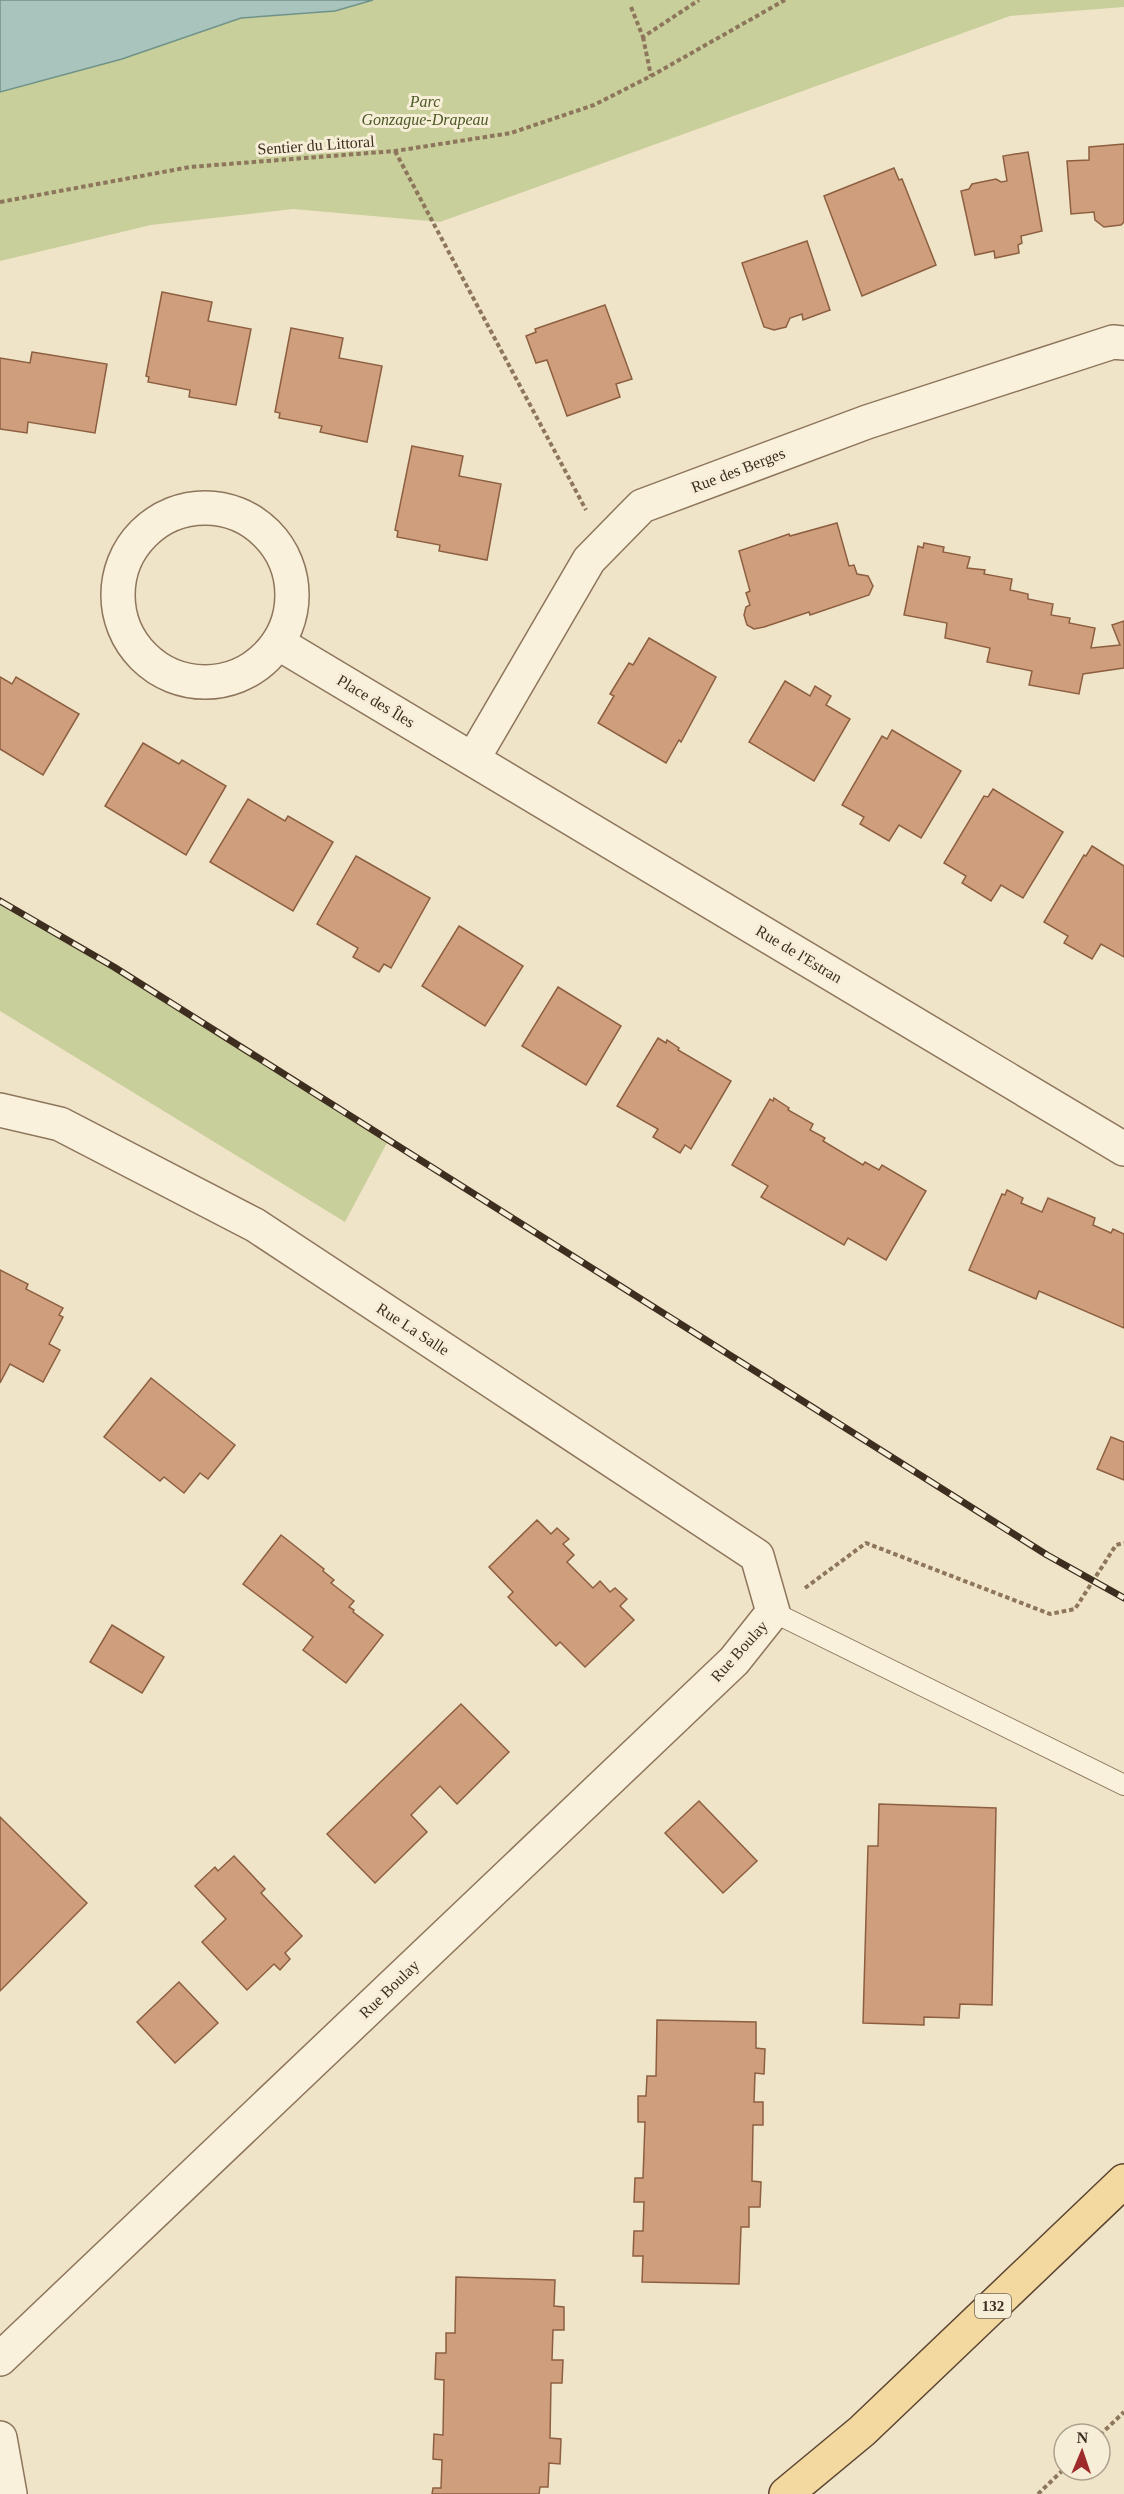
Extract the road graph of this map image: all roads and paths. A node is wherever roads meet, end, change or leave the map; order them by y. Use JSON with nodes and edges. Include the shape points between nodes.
{"nodes":[{"id":1,"x":699,"y":0,"type":"edge"},
{"id":2,"x":785,"y":0,"type":"edge"},
{"id":3,"x":631,"y":8,"type":"dead end"},
{"id":4,"x":643,"y":37,"type":"junction"},
{"id":5,"x":651,"y":76,"type":"junction"},
{"id":6,"x":395,"y":151,"type":"junction"},
{"id":7,"x":0,"y":202,"type":"edge"},
{"id":8,"x":1124,"y":343,"type":"edge"},
{"id":9,"x":605,"y":544,"type":"junction"},
{"id":10,"x":278,"y":644,"type":"junction"},
{"id":11,"x":473,"y":759,"type":"junction"},
{"id":12,"x":0,"y":1110,"type":"edge"},
{"id":13,"x":1124,"y":1149,"type":"edge"},
{"id":14,"x":1124,"y":1543,"type":"edge"},
{"id":15,"x":773,"y":1612,"type":"junction"},
{"id":16,"x":1124,"y":1785,"type":"edge"},
{"id":17,"x":1124,"y":2181,"type":"edge"},
{"id":18,"x":0,"y":2359,"type":"edge"},
{"id":19,"x":1124,"y":2412,"type":"edge"},
{"id":20,"x":1112,"y":2424,"type":"edge"},
{"id":21,"x":862,"y":2432,"type":"junction"},
{"id":22,"x":0,"y":2439,"type":"edge"},
{"id":23,"x":1052,"y":2481,"type":"edge"},
{"id":24,"x":10,"y":2494,"type":"edge"},
{"id":25,"x":786,"y":2494,"type":"edge"},
{"id":26,"x":806,"y":2494,"type":"edge"},
{"id":27,"x":1038,"y":2494,"type":"edge"}],
"edges":[{"from":1,"to":4,"type":"path"},
{"from":2,"to":5,"type":"path","name":"Sentier du Littoral"},
{"from":3,"to":4,"type":"path"},
{"from":4,"to":5,"type":"path"},
{"from":5,"to":6,"type":"path","name":"Sentier du Littoral","via":[[594,105],[511,133]]},
{"from":6,"to":7,"type":"path","name":"Sentier du Littoral","via":[[190,166]]},
{"from":6,"to":9,"type":"path"},
{"from":8,"to":9,"type":"street","name":"Rue des Berges","via":[[1113,342],[867,422],[642,507]]},
{"from":9,"to":11,"type":"street","name":"Rue des Berges","via":[[589,561]]},
{"from":10,"to":10,"type":"street","via":[[259,664],[225,679],[179,679],[154,667],[134,647],[121,622],[117,594],[121,567],[135,540],[158,521],[185,509],[215,507],[243,516],[268,533],[284,557],[292,587],[290,616]]},
{"from":10,"to":11,"type":"street","name":"Place des Îles"},
{"from":11,"to":13,"type":"street","name":"Rue de l'Estran"},
{"from":12,"to":15,"type":"street","name":"Rue La Salle","via":[[60,1124],[255,1225],[757,1556]]},
{"from":14,"to":15,"type":"path","via":[[1116,1545],[1075,1609],[1050,1614],[866,1543]]},
{"from":15,"to":16,"type":"lane"},
{"from":15,"to":18,"type":"street","name":"Rue Boulay","via":[[734,1661]]},
{"from":17,"to":21,"type":"main road","number":"132"},
{"from":19,"to":20,"type":"path"},
{"from":21,"to":25,"type":"main road","number":"132"},
{"from":21,"to":26,"type":"main road","number":"132"},
{"from":22,"to":24,"type":"street"},
{"from":23,"to":27,"type":"path"}]}
